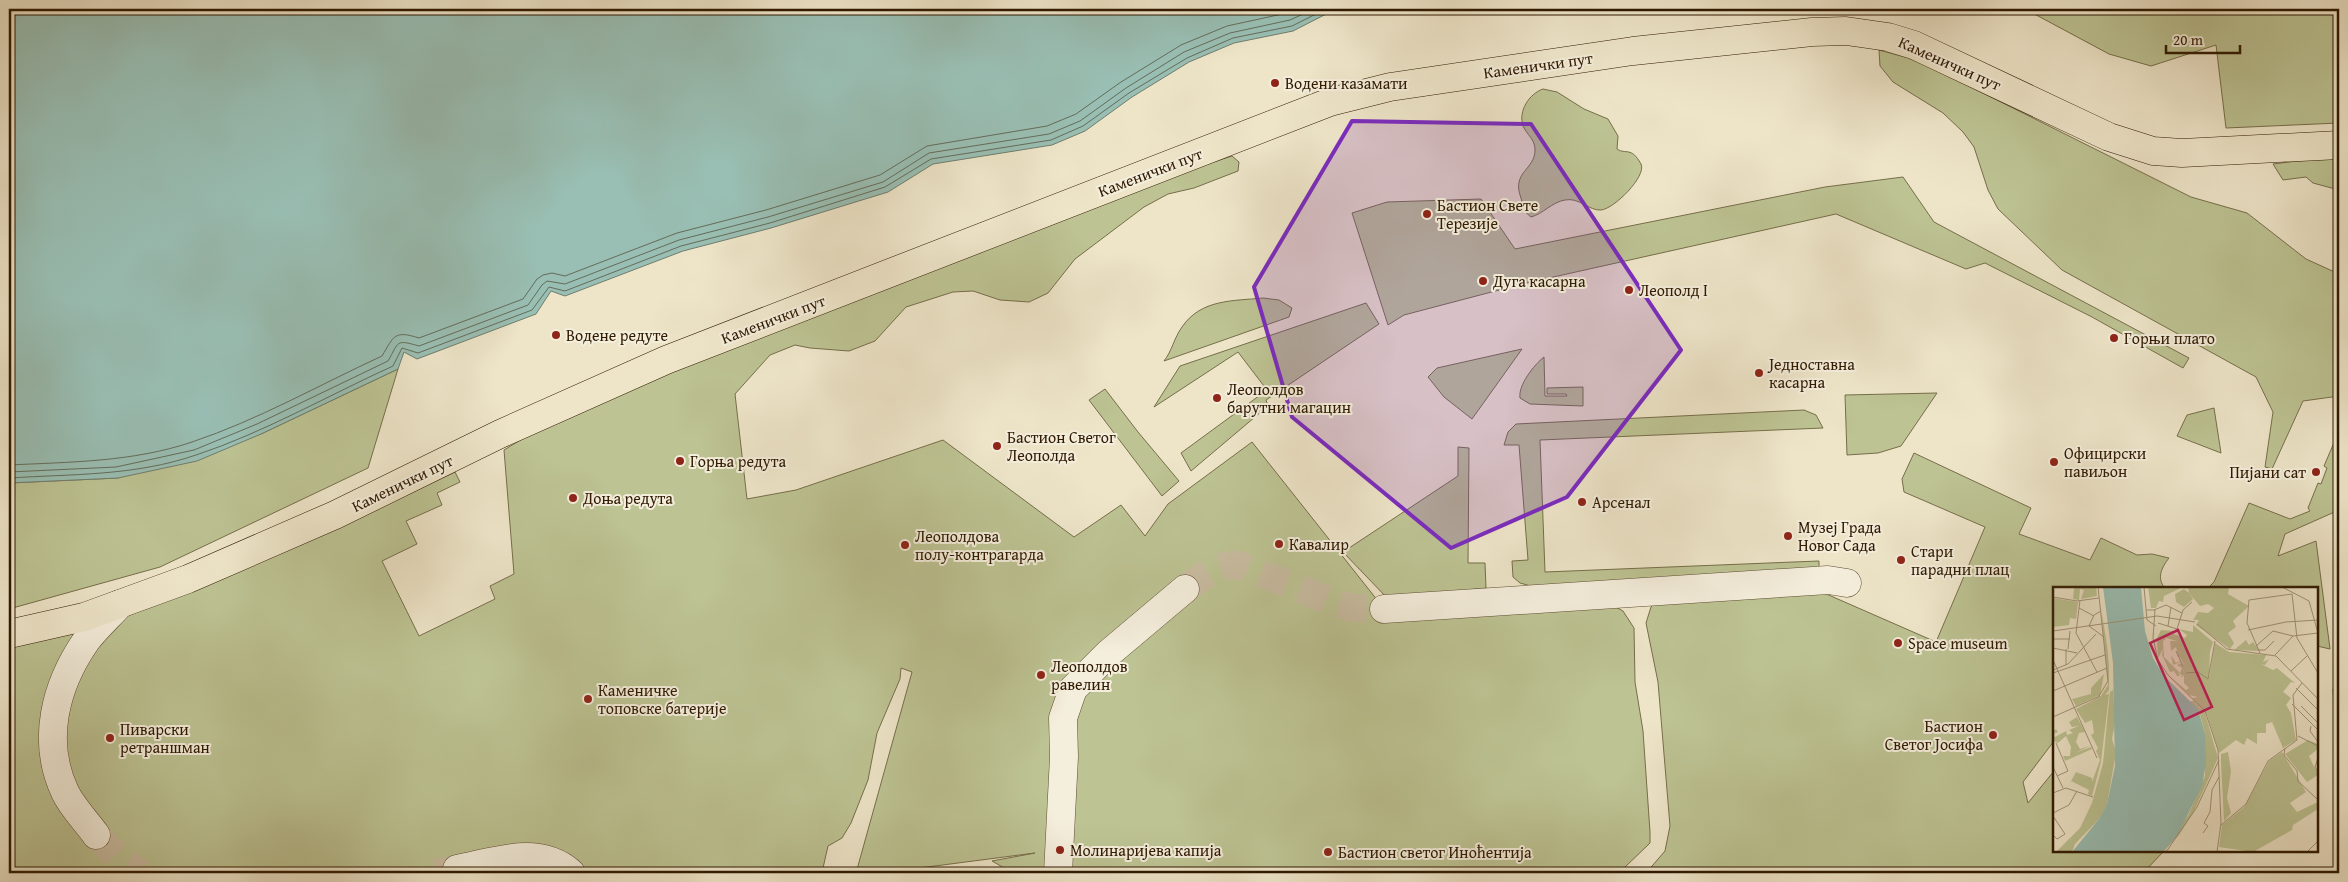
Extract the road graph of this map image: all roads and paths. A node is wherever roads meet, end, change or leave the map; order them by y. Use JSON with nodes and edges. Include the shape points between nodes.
{"nodes":[{"id":1,"x":2339,"y":145,"type":"edge"},
{"id":2,"x":1847,"y":584,"type":"dead end"},
{"id":3,"x":1185,"y":589,"type":"tunnel mouth"},
{"id":4,"x":120,"y":604,"type":"junction"},
{"id":5,"x":1384,"y":610,"type":"tunnel mouth"},
{"id":6,"x":9,"y":634,"type":"edge"},
{"id":7,"x":96,"y":835,"type":"tunnel mouth"},
{"id":8,"x":456,"y":869,"type":"dead end"},
{"id":9,"x":571,"y":873,"type":"edge"},
{"id":10,"x":1058,"y":873,"type":"edge"}],
"edges":[{"from":1,"to":4,"type":"main road","name":"Каменички пут","via":[[2182,153],[2153,151],[2110,137],[1914,45],[1888,37],[1846,31],[1633,51],[1390,87],[1330,102],[666,360],[509,430],[335,515],[188,580]]},
{"from":2,"to":5,"type":"street","via":[[1828,580]]},
{"from":3,"to":10,"type":"street","via":[[1086,674],[1070,694],[1063,718],[1064,767]]},
{"from":4,"to":6,"type":"main road","name":"Каменички пут","via":[[84,617]]},
{"from":4,"to":7,"type":"street","via":[[87,641],[64,679],[53,715],[52,750],[65,792]]},
{"from":8,"to":9,"type":"street","via":[[526,856],[543,857]]}]}
